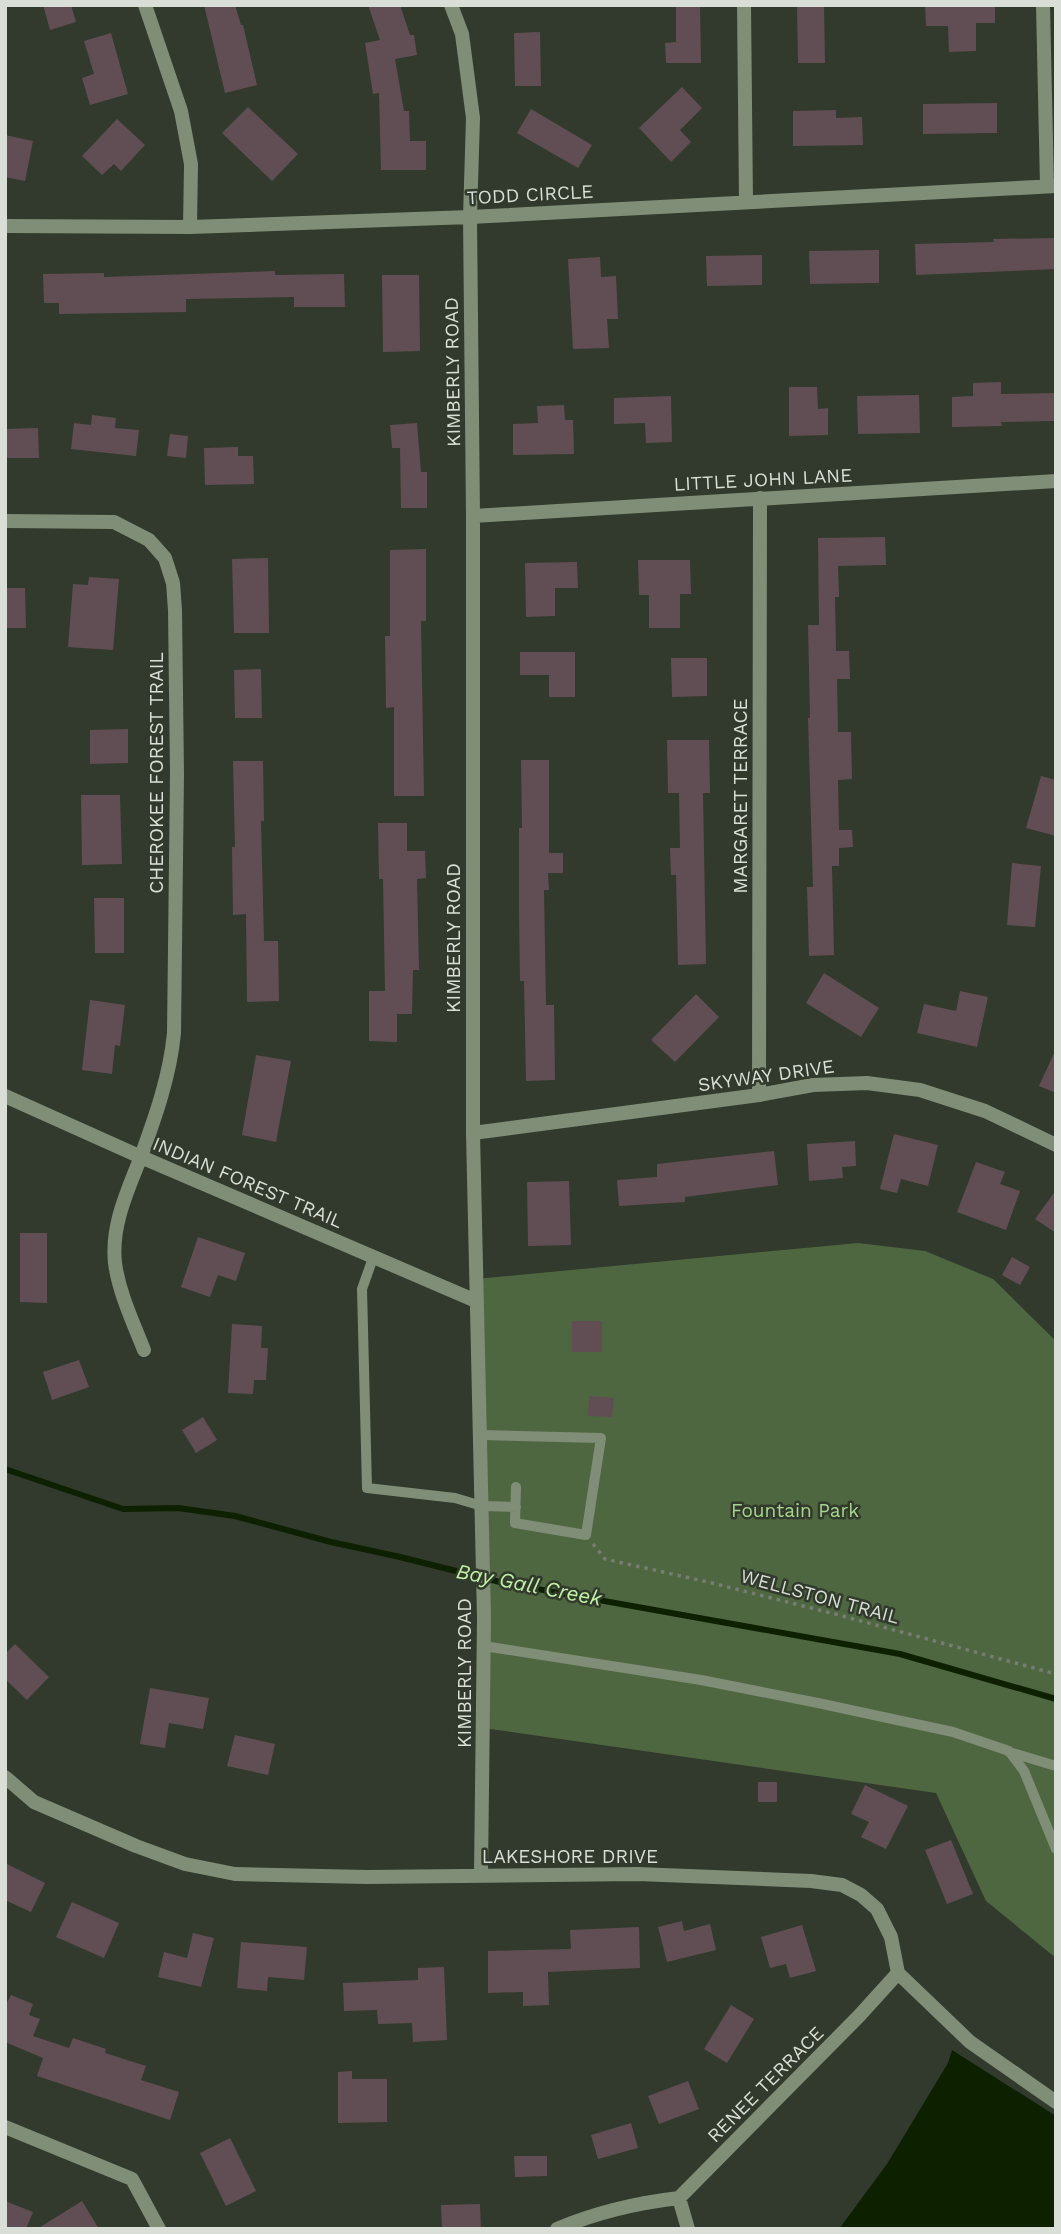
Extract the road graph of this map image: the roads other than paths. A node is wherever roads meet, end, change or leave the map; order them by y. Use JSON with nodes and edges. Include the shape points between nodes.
{"nodes":[{"id":1,"x":145,"y":5,"type":"edge"},
{"id":2,"x":451,"y":5,"type":"edge"},
{"id":3,"x":744,"y":5,"type":"edge"},
{"id":4,"x":1043,"y":5,"type":"edge"},
{"id":5,"x":1051,"y":186,"type":"edge"},
{"id":6,"x":746,"y":201,"type":"junction"},
{"id":7,"x":470,"y":217,"type":"junction"},
{"id":8,"x":5,"y":226,"type":"edge"},
{"id":9,"x":190,"y":227,"type":"junction"},
{"id":10,"x":1056,"y":481,"type":"edge"},
{"id":11,"x":760,"y":498,"type":"junction"},
{"id":12,"x":473,"y":516,"type":"junction"},
{"id":13,"x":5,"y":521,"type":"edge"},
{"id":14,"x":759,"y":1095,"type":"junction"},
{"id":15,"x":5,"y":1096,"type":"edge"},
{"id":16,"x":472,"y":1133,"type":"junction"},
{"id":17,"x":1056,"y":1145,"type":"edge"},
{"id":18,"x":141,"y":1157,"type":"junction"},
{"id":19,"x":373,"y":1258,"type":"junction"},
{"id":20,"x":477,"y":1301,"type":"junction"},
{"id":21,"x":144,"y":1350,"type":"dead end"},
{"id":22,"x":481,"y":1435,"type":"junction"},
{"id":23,"x":516,"y":1487,"type":"dead end"},
{"id":24,"x":482,"y":1506,"type":"junction"},
{"id":25,"x":516,"y":1507,"type":"junction"},
{"id":26,"x":484,"y":1646,"type":"junction"},
{"id":27,"x":1009,"y":1751,"type":"junction"},
{"id":28,"x":1056,"y":1766,"type":"edge"},
{"id":29,"x":5,"y":1777,"type":"edge"},
{"id":30,"x":1056,"y":1849,"type":"edge"},
{"id":31,"x":481,"y":1874,"type":"junction"},
{"id":32,"x":898,"y":1973,"type":"junction"},
{"id":33,"x":1056,"y":2102,"type":"edge"},
{"id":34,"x":5,"y":2127,"type":"edge"},
{"id":35,"x":679,"y":2198,"type":"junction"},
{"id":36,"x":159,"y":2229,"type":"edge"},
{"id":37,"x":557,"y":2229,"type":"edge"},
{"id":38,"x":688,"y":2229,"type":"edge"}],
"edges":[{"from":1,"to":9,"type":"street","via":[[181,111],[191,164]]},
{"from":2,"to":7,"type":"street","name":"KIMBERLY ROAD","via":[[462,34],[473,118]]},
{"from":3,"to":6,"type":"street"},
{"from":4,"to":5,"type":"street"},
{"from":5,"to":6,"type":"street","name":"TODD CIRCLE"},
{"from":6,"to":7,"type":"street","name":"TODD CIRCLE"},
{"from":7,"to":9,"type":"street","name":"TODD CIRCLE"},
{"from":7,"to":12,"type":"street","name":"KIMBERLY ROAD"},
{"from":8,"to":9,"type":"street","name":"TODD CIRCLE"},
{"from":10,"to":11,"type":"street","name":"LITTLE JOHN LANE"},
{"from":11,"to":12,"type":"street","name":"LITTLE JOHN LANE"},
{"from":11,"to":14,"type":"street","name":"MARGARET TERRACE"},
{"from":12,"to":16,"type":"street","name":"KIMBERLY ROAD"},
{"from":13,"to":18,"type":"street","name":"CHEROKEE FOREST TRAIL","via":[[114,522],[149,540],[165,558],[173,583],[177,774],[174,1034]]},
{"from":14,"to":16,"type":"street","name":"SKYWAY DRIVE"},
{"from":14,"to":17,"type":"street","name":"SKYWAY DRIVE","via":[[813,1085],[867,1083],[920,1090],[985,1111]]},
{"from":15,"to":18,"type":"street","name":"INDIAN FOREST TRAIL"},
{"from":16,"to":20,"type":"street","name":"KIMBERLY ROAD"},
{"from":18,"to":19,"type":"street","name":"INDIAN FOREST TRAIL"},
{"from":18,"to":21,"type":"street","name":"CHEROKEE FOREST TRAIL","via":[[118,1221],[115,1262]]},
{"from":19,"to":20,"type":"street","name":"INDIAN FOREST TRAIL"},
{"from":19,"to":24,"type":"lane","via":[[362,1289],[367,1488],[455,1498]]},
{"from":20,"to":22,"type":"street","name":"KIMBERLY ROAD"},
{"from":22,"to":24,"type":"street","name":"KIMBERLY ROAD"},
{"from":22,"to":25,"type":"lane","via":[[601,1438],[586,1535],[515,1523]]},
{"from":23,"to":25,"type":"lane"},
{"from":24,"to":25,"type":"lane"},
{"from":24,"to":26,"type":"street","name":"KIMBERLY ROAD"},
{"from":26,"to":27,"type":"lane","via":[[818,1703],[953,1731]]},
{"from":26,"to":31,"type":"street","name":"KIMBERLY ROAD"},
{"from":27,"to":28,"type":"lane"},
{"from":27,"to":30,"type":"lane","via":[[1024,1771]]},
{"from":29,"to":31,"type":"street","name":"LAKESHORE DRIVE","via":[[34,1802],[185,1864],[235,1874]]},
{"from":31,"to":32,"type":"street","name":"LAKESHORE DRIVE","via":[[638,1874],[842,1885],[877,1909],[891,1937]]},
{"from":32,"to":33,"type":"street","via":[[970,2042]]},
{"from":32,"to":35,"type":"street","name":"RENEE TERRACE"},
{"from":34,"to":36,"type":"street","via":[[132,2179]]},
{"from":35,"to":37,"type":"street","via":[[637,2203]]},
{"from":35,"to":38,"type":"street"}]}
